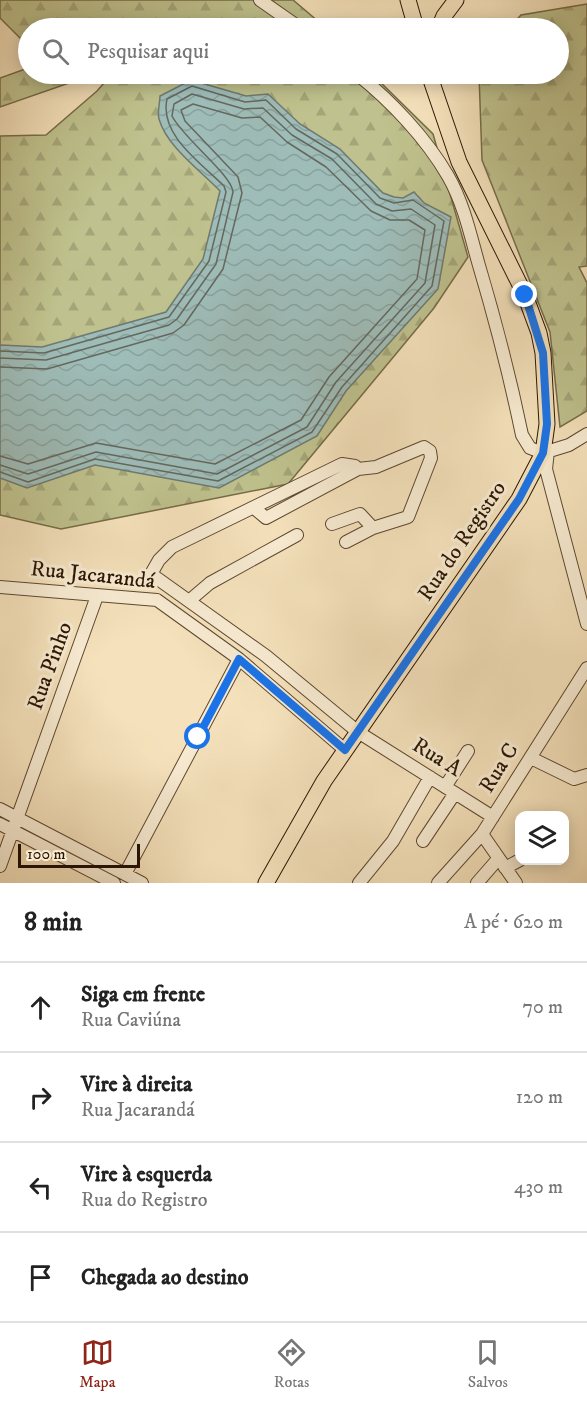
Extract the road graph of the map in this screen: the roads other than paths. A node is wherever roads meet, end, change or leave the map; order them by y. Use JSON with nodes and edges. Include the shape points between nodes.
{"nodes":[{"id":1,"x":260,"y":0,"type":"edge"},
{"id":2,"x":408,"y":0,"type":"edge"},
{"id":3,"x":456,"y":0,"type":"edge"},
{"id":4,"x":286,"y":18,"type":"edge"},
{"id":5,"x":413,"y":18,"type":"edge"},
{"id":6,"x":443,"y":18,"type":"edge"},
{"id":7,"x":370,"y":84,"type":"edge"},
{"id":8,"x":432,"y":84,"type":"edge"},
{"id":9,"x":435,"y":84,"type":"edge"},
{"id":10,"x":435,"y":95,"type":"junction"},
{"id":11,"x":587,"y":434,"type":"edge"},
{"id":12,"x":546,"y":452,"type":"junction"},
{"id":13,"x":332,"y":524,"type":"dead end"},
{"id":14,"x":373,"y":528,"type":"junction"},
{"id":15,"x":297,"y":534,"type":"dead end"},
{"id":16,"x":346,"y":542,"type":"dead end"},
{"id":17,"x":0,"y":587,"type":"edge"},
{"id":18,"x":97,"y":596,"type":"junction"},
{"id":19,"x":190,"y":600,"type":"junction"},
{"id":20,"x":587,"y":624,"type":"edge"},
{"id":21,"x":239,"y":659,"type":"junction"},
{"id":22,"x":587,"y":668,"type":"edge"},
{"id":23,"x":325,"y":704,"type":"junction"},
{"id":24,"x":319,"y":728,"type":"junction"},
{"id":25,"x":358,"y":732,"type":"junction"},
{"id":26,"x":345,"y":750,"type":"junction"},
{"id":27,"x":468,"y":751,"type":"dead end"},
{"id":28,"x":531,"y":758,"type":"junction"},
{"id":29,"x":587,"y":775,"type":"edge"},
{"id":30,"x":430,"y":777,"type":"junction"},
{"id":31,"x":450,"y":790,"type":"junction"},
{"id":32,"x":0,"y":809,"type":"edge"},
{"id":33,"x":493,"y":817,"type":"junction"},
{"id":34,"x":0,"y":824,"type":"edge"},
{"id":35,"x":15,"y":824,"type":"junction"},
{"id":36,"x":482,"y":834,"type":"junction"},
{"id":37,"x":423,"y":841,"type":"dead end"},
{"id":38,"x":515,"y":861,"type":"edge"},
{"id":39,"x":501,"y":864,"type":"junction"},
{"id":40,"x":0,"y":866,"type":"edge"},
{"id":41,"x":125,"y":874,"type":"junction"},
{"id":42,"x":109,"y":882,"type":"edge"},
{"id":43,"x":142,"y":883,"type":"edge"},
{"id":44,"x":266,"y":883,"type":"edge"},
{"id":45,"x":358,"y":883,"type":"edge"},
{"id":46,"x":438,"y":883,"type":"edge"},
{"id":47,"x":477,"y":883,"type":"edge"},
{"id":48,"x":516,"y":883,"type":"edge"}],
"edges":[{"from":1,"to":4,"type":"street"},
{"from":2,"to":5,"type":"main road"},
{"from":3,"to":6,"type":"main road"},
{"from":7,"to":12,"type":"street","via":[[426,145],[462,205],[522,435],[530,448]]},
{"from":8,"to":10,"type":"main road","name":"Rua do Registro"},
{"from":9,"to":10,"type":"main road"},
{"from":10,"to":12,"type":"main road","name":"Rua do Registro","via":[[473,193],[525,295],[539,333]]},
{"from":11,"to":12,"type":"street"},
{"from":12,"to":20,"type":"street","via":[[546,469]]},
{"from":12,"to":25,"type":"main road","name":"Rua do Registro","via":[[519,499]]},
{"from":13,"to":14,"type":"street","via":[[360,514]]},
{"from":14,"to":16,"type":"street"},
{"from":14,"to":19,"type":"street","name":"Rua A","via":[[408,517],[431,458],[430,451],[424,447],[376,467],[358,469],[266,518],[254,508],[172,547],[152,574]]},
{"from":15,"to":19,"type":"street","via":[[210,584]]},
{"from":17,"to":18,"type":"street","name":"Rua Jacarandá"},
{"from":18,"to":21,"type":"street","name":"Rua Jacarandá","via":[[157,600]]},
{"from":18,"to":35,"type":"street","name":"Rua Pinho"},
{"from":19,"to":23,"type":"street","name":"Rua A"},
{"from":21,"to":24,"type":"street","name":"Rua Jacarandá"},
{"from":21,"to":41,"type":"street"},
{"from":22,"to":28,"type":"street","name":"Rua C"},
{"from":23,"to":24,"type":"street"},
{"from":23,"to":25,"type":"street","name":"Rua A"},
{"from":24,"to":26,"type":"street","name":"Rua Jacarandá"},
{"from":25,"to":26,"type":"main road","name":"Rua do Registro"},
{"from":25,"to":30,"type":"street","name":"Rua A"},
{"from":26,"to":44,"type":"main road","name":"Rua do Registro"},
{"from":27,"to":31,"type":"street"},
{"from":28,"to":29,"type":"street","via":[[574,779]]},
{"from":28,"to":33,"type":"street","name":"Rua C"},
{"from":30,"to":31,"type":"street","name":"Rua A"},
{"from":30,"to":45,"type":"street","via":[[393,841]]},
{"from":31,"to":33,"type":"street","name":"Rua A"},
{"from":31,"to":37,"type":"street"},
{"from":32,"to":35,"type":"street"},
{"from":33,"to":36,"type":"street","name":"Rua C"},
{"from":34,"to":35,"type":"street"},
{"from":35,"to":40,"type":"street","name":"Rua Pinho"},
{"from":35,"to":41,"type":"street"},
{"from":35,"to":42,"type":"street"},
{"from":36,"to":39,"type":"street"},
{"from":36,"to":46,"type":"street","name":"Rua C"},
{"from":38,"to":39,"type":"street"},
{"from":39,"to":47,"type":"street"},
{"from":39,"to":48,"type":"street"},
{"from":41,"to":43,"type":"street"}]}
